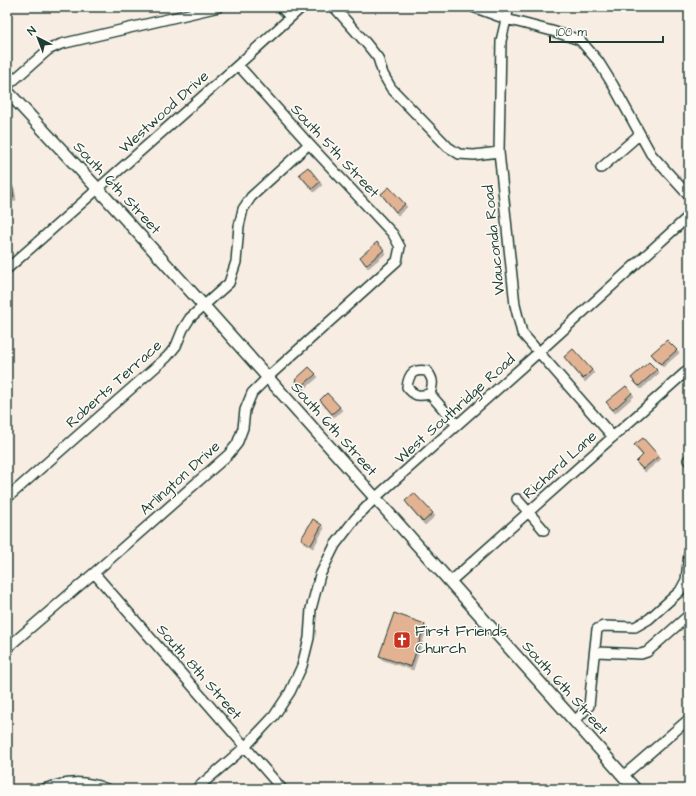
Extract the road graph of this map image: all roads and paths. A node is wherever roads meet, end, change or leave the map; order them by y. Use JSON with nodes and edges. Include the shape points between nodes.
{"nodes":[{"id":1,"x":219,"y":7,"type":"edge"},
{"id":2,"x":281,"y":7,"type":"edge"},
{"id":3,"x":302,"y":7,"type":"edge"},
{"id":4,"x":334,"y":7,"type":"edge"},
{"id":5,"x":473,"y":7,"type":"edge"},
{"id":6,"x":509,"y":7,"type":"edge"},
{"id":7,"x":290,"y":17,"type":"junction"},
{"id":8,"x":506,"y":19,"type":"junction"},
{"id":9,"x":238,"y":65,"type":"junction"},
{"id":10,"x":7,"y":86,"type":"edge"},
{"id":11,"x":7,"y":91,"type":"edge"},
{"id":12,"x":640,"y":134,"type":"junction"},
{"id":13,"x":310,"y":144,"type":"junction"},
{"id":14,"x":499,"y":152,"type":"junction"},
{"id":15,"x":601,"y":168,"type":"dead end"},
{"id":16,"x":98,"y":189,"type":"junction"},
{"id":17,"x":689,"y":196,"type":"edge"},
{"id":18,"x":689,"y":216,"type":"edge"},
{"id":19,"x":397,"y":261,"type":"joint"},
{"id":20,"x":7,"y":269,"type":"edge"},
{"id":21,"x":204,"y":306,"type":"junction"},
{"id":22,"x":539,"y":352,"type":"junction"},
{"id":23,"x":689,"y":369,"type":"edge"},
{"id":24,"x":268,"y":377,"type":"junction"},
{"id":25,"x":430,"y":394,"type":"dead end"},
{"id":26,"x":457,"y":425,"type":"junction"},
{"id":27,"x":613,"y":437,"type":"junction"},
{"id":28,"x":7,"y":498,"type":"edge"},
{"id":29,"x":375,"y":498,"type":"junction"},
{"id":30,"x":517,"y":498,"type":"dead end"},
{"id":31,"x":529,"y":512,"type":"junction"},
{"id":32,"x":544,"y":530,"type":"dead end"},
{"id":33,"x":689,"y":554,"type":"edge"},
{"id":34,"x":94,"y":573,"type":"junction"},
{"id":35,"x":450,"y":582,"type":"junction"},
{"id":36,"x":689,"y":615,"type":"edge"},
{"id":37,"x":7,"y":648,"type":"edge"},
{"id":38,"x":594,"y":656,"type":"junction"},
{"id":39,"x":689,"y":718,"type":"edge"},
{"id":40,"x":574,"y":722,"type":"junction"},
{"id":41,"x":245,"y":747,"type":"junction"},
{"id":42,"x":623,"y":776,"type":"junction"},
{"id":43,"x":44,"y":789,"type":"edge"},
{"id":44,"x":107,"y":789,"type":"edge"},
{"id":45,"x":196,"y":789,"type":"edge"},
{"id":46,"x":282,"y":789,"type":"edge"},
{"id":47,"x":635,"y":789,"type":"edge"}],
"edges":[{"from":1,"to":10,"type":"street","via":[[61,44],[48,50]]},
{"from":2,"to":7,"type":"street"},
{"from":3,"to":7,"type":"street","name":"Westwood Drive"},
{"from":4,"to":14,"type":"street","via":[[378,58],[391,88],[448,147],[459,154]]},
{"from":5,"to":8,"type":"street"},
{"from":6,"to":8,"type":"street","name":"Wauconda Road"},
{"from":7,"to":9,"type":"street","name":"Westwood Drive"},
{"from":8,"to":12,"type":"street","via":[[580,40],[598,61]]},
{"from":8,"to":14,"type":"street","name":"Wauconda Road","via":[[501,40]]},
{"from":9,"to":13,"type":"street","name":"South 5th Street"},
{"from":9,"to":16,"type":"street","name":"Westwood Drive"},
{"from":11,"to":16,"type":"main road","name":"South 6th Street"},
{"from":12,"to":15,"type":"street"},
{"from":12,"to":17,"type":"street","via":[[651,154]]},
{"from":13,"to":19,"type":"street","name":"South 5th Street","via":[[393,234],[400,247]]},
{"from":13,"to":21,"type":"street","name":"Roberts Terrace","via":[[251,197],[241,215],[236,262],[229,283]]},
{"from":14,"to":22,"type":"street","name":"Wauconda Road","via":[[515,306],[522,333]]},
{"from":16,"to":20,"type":"street","name":"Westwood Drive"},
{"from":16,"to":21,"type":"main road","name":"South 6th Street"},
{"from":18,"to":22,"type":"street","name":"West Southridge Road"},
{"from":19,"to":24,"type":"street","name":"Arlington Drive"},
{"from":21,"to":24,"type":"main road","name":"South 6th Street"},
{"from":21,"to":28,"type":"street","name":"Roberts Terrace","via":[[190,318],[176,346],[167,357]]},
{"from":22,"to":26,"type":"street","name":"West Southridge Road"},
{"from":22,"to":27,"type":"street","name":"Wauconda Road"},
{"from":23,"to":27,"type":"street","name":"Richard Lane"},
{"from":24,"to":29,"type":"main road","name":"South 6th Street"},
{"from":24,"to":34,"type":"street","name":"Arlington Drive","via":[[252,393],[245,410],[241,434],[228,455]]},
{"from":25,"to":26,"type":"street"},
{"from":26,"to":29,"type":"street","name":"West Southridge Road"},
{"from":27,"to":31,"type":"street","name":"Richard Lane"},
{"from":29,"to":35,"type":"main road","name":"South 6th Street"},
{"from":29,"to":41,"type":"street","name":"West Southridge Road","via":[[335,545],[320,576],[311,609],[309,638],[302,666],[290,692],[274,716]]},
{"from":30,"to":31,"type":"street"},
{"from":31,"to":32,"type":"street"},
{"from":31,"to":35,"type":"street","name":"Richard Lane"},
{"from":33,"to":38,"type":"street","via":[[686,580],[680,591],[649,619],[635,627],[603,626],[597,629]]},
{"from":34,"to":37,"type":"street","name":"Arlington Drive"},
{"from":34,"to":41,"type":"street","name":"South 8th Street"},
{"from":35,"to":40,"type":"main road","name":"South 6th Street"},
{"from":36,"to":38,"type":"street","via":[[647,652],[597,652]]},
{"from":38,"to":40,"type":"street","via":[[588,706]]},
{"from":39,"to":42,"type":"street"},
{"from":40,"to":42,"type":"main road","name":"South 6th Street"},
{"from":41,"to":45,"type":"street","name":"West Southridge Road"},
{"from":41,"to":46,"type":"street","name":"South 8th Street"},
{"from":42,"to":47,"type":"main road","name":"South 6th Street"},
{"from":43,"to":44,"type":"street","via":[[70,782],[97,785]]}]}
